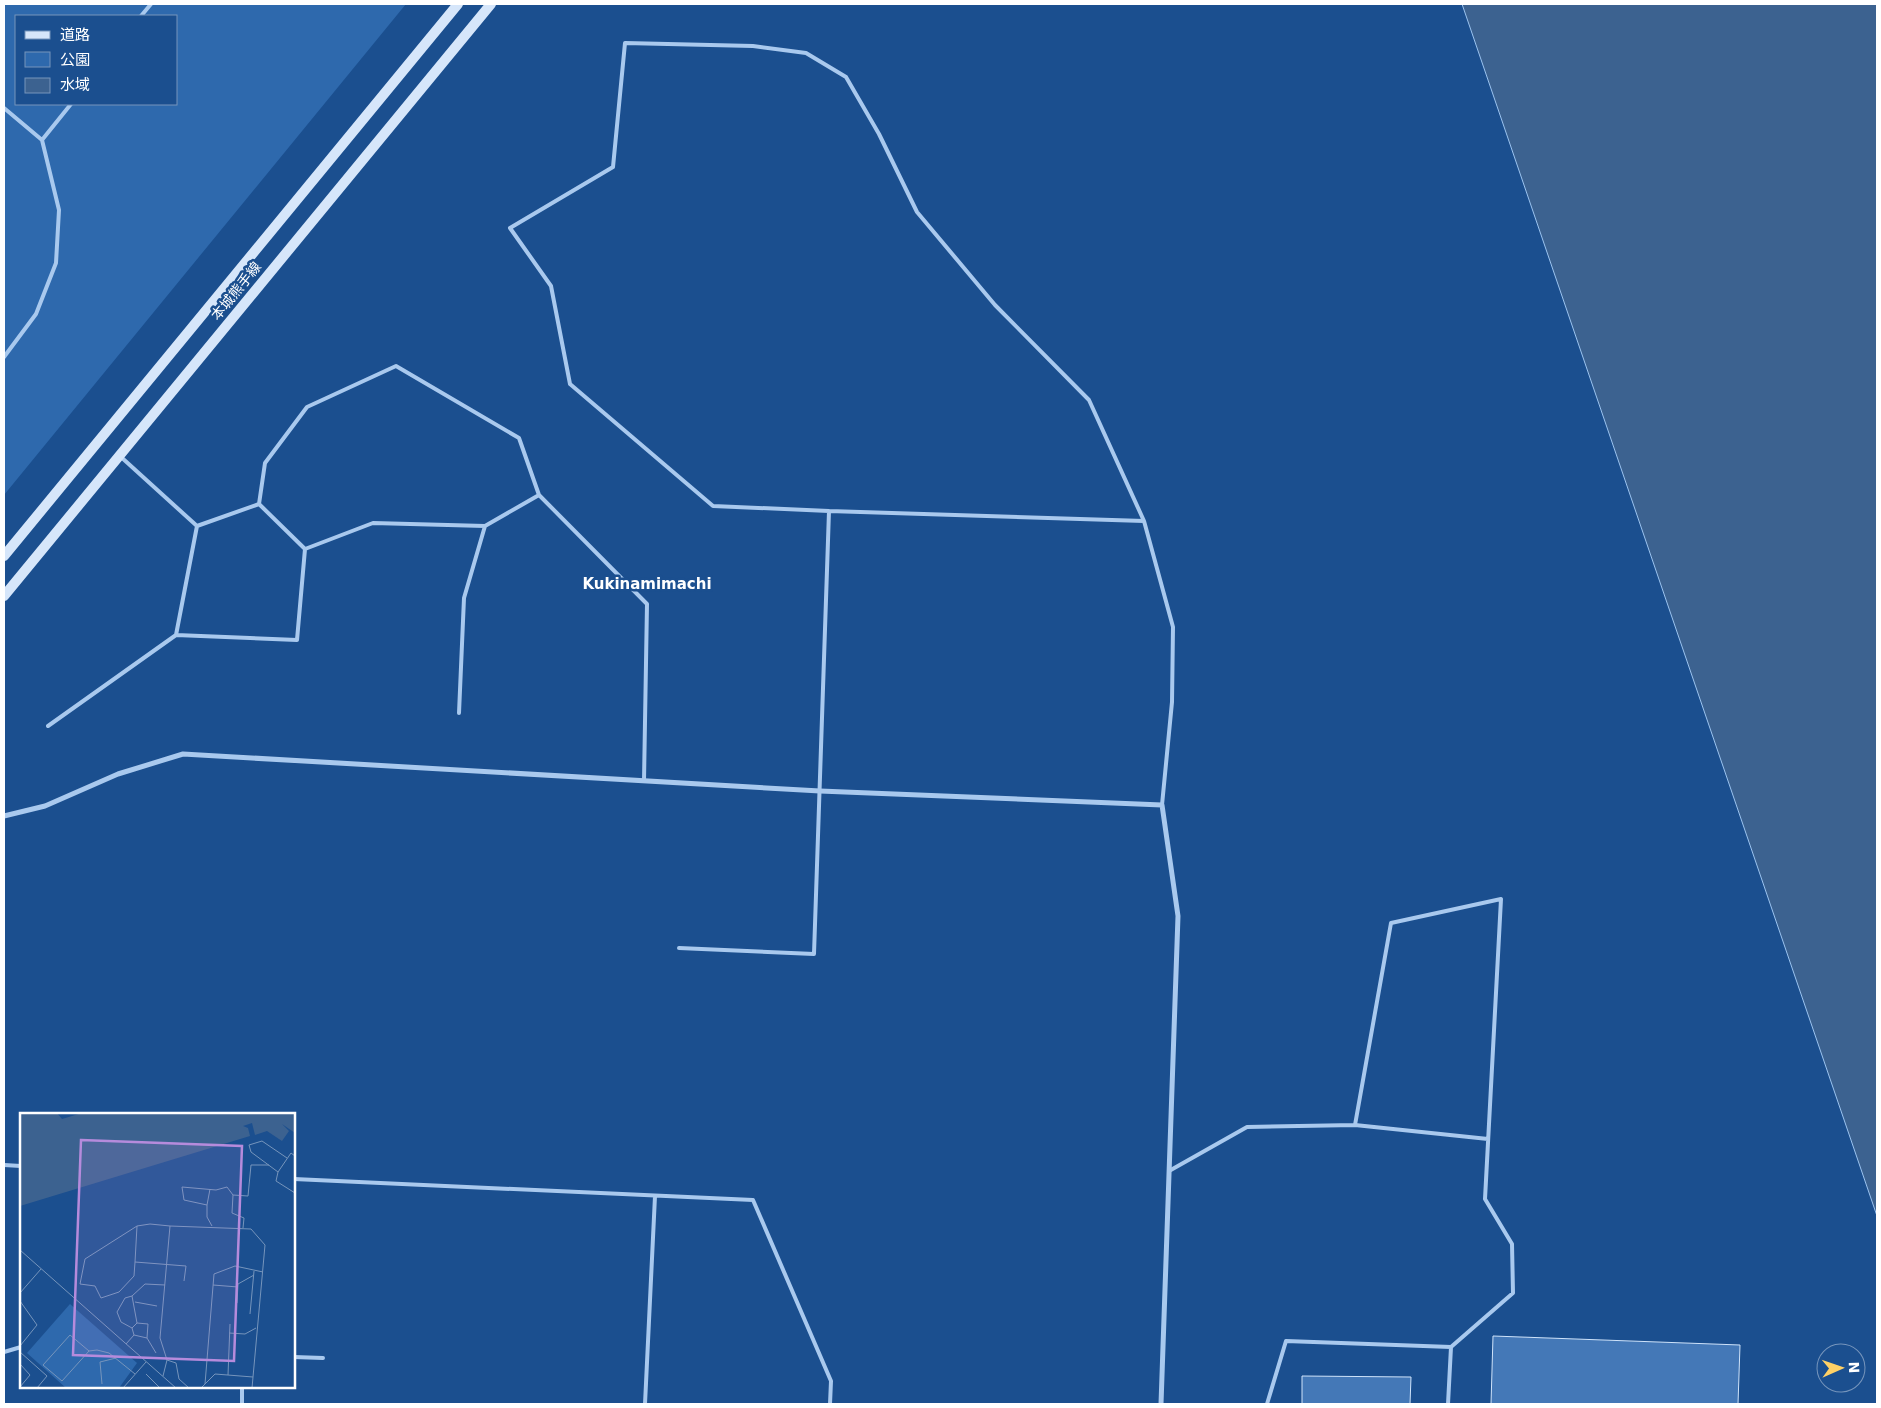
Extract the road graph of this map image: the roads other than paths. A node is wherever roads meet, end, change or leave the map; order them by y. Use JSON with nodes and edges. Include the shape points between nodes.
{"nodes":[{"id":1,"x":151,"y":4,"type":"edge"},
{"id":2,"x":458,"y":4,"type":"edge"},
{"id":3,"x":491,"y":4,"type":"edge"},
{"id":4,"x":142,"y":15,"type":"edge"},
{"id":5,"x":70,"y":105,"type":"edge"},
{"id":6,"x":4,"y":108,"type":"edge"},
{"id":7,"x":42,"y":140,"type":"junction"},
{"id":8,"x":4,"y":357,"type":"edge"},
{"id":9,"x":119,"y":456,"type":"junction"},
{"id":10,"x":538,"y":495,"type":"junction"},
{"id":11,"x":259,"y":504,"type":"junction"},
{"id":12,"x":829,"y":511,"type":"junction"},
{"id":13,"x":1144,"y":521,"type":"junction"},
{"id":14,"x":197,"y":526,"type":"junction"},
{"id":15,"x":485,"y":526,"type":"junction"},
{"id":16,"x":305,"y":549,"type":"junction"},
{"id":17,"x":4,"y":556,"type":"edge"},
{"id":18,"x":4,"y":596,"type":"edge"},
{"id":19,"x":176,"y":635,"type":"junction"},
{"id":20,"x":459,"y":713,"type":"dead end"},
{"id":21,"x":48,"y":726,"type":"dead end"},
{"id":22,"x":644,"y":781,"type":"junction"},
{"id":23,"x":820,"y":791,"type":"junction"},
{"id":24,"x":1162,"y":806,"type":"junction"},
{"id":25,"x":4,"y":816,"type":"edge"},
{"id":26,"x":679,"y":948,"type":"dead end"},
{"id":27,"x":1355,"y":1125,"type":"junction"},
{"id":28,"x":1488,"y":1139,"type":"junction"},
{"id":29,"x":4,"y":1165,"type":"edge"},
{"id":30,"x":20,"y":1166,"type":"edge"},
{"id":31,"x":1169,"y":1172,"type":"junction"},
{"id":32,"x":295,"y":1179,"type":"edge"},
{"id":33,"x":654,"y":1196,"type":"junction"},
{"id":34,"x":20,"y":1347,"type":"edge"},
{"id":35,"x":1451,"y":1347,"type":"junction"},
{"id":36,"x":4,"y":1352,"type":"edge"},
{"id":37,"x":295,"y":1357,"type":"edge"},
{"id":38,"x":323,"y":1358,"type":"dead end"},
{"id":39,"x":242,"y":1388,"type":"edge"},
{"id":40,"x":242,"y":1404,"type":"edge"},
{"id":41,"x":645,"y":1404,"type":"edge"},
{"id":42,"x":830,"y":1404,"type":"edge"},
{"id":43,"x":1161,"y":1404,"type":"edge"},
{"id":44,"x":1267,"y":1404,"type":"edge"},
{"id":45,"x":1448,"y":1404,"type":"edge"}],
"edges":[{"from":1,"to":4,"type":"lane"},
{"from":2,"to":17,"type":"main road","name":"本城熊手線"},
{"from":3,"to":9,"type":"main road","name":"本城熊手線"},
{"from":5,"to":7,"type":"lane"},
{"from":6,"to":7,"type":"lane"},
{"from":7,"to":8,"type":"lane","via":[[59,210],[56,263],[36,314]]},
{"from":9,"to":14,"type":"lane"},
{"from":9,"to":18,"type":"main road","name":"本城熊手線"},
{"from":10,"to":11,"type":"lane","via":[[520,438],[396,366],[307,406],[265,463]]},
{"from":10,"to":15,"type":"lane"},
{"from":10,"to":22,"type":"lane","via":[[647,604]]},
{"from":11,"to":14,"type":"lane"},
{"from":11,"to":16,"type":"lane"},
{"from":12,"to":13,"type":"lane"},
{"from":12,"to":13,"type":"lane","via":[[713,506],[570,384],[551,286],[510,228],[613,167],[625,43],[753,46],[806,54],[846,77],[879,134],[917,212],[995,305],[1089,400]]},
{"from":12,"to":23,"type":"lane"},
{"from":13,"to":24,"type":"lane","via":[[1173,627],[1172,702]]},
{"from":14,"to":19,"type":"lane"},
{"from":15,"to":16,"type":"lane","via":[[374,523]]},
{"from":15,"to":20,"type":"lane","via":[[464,598]]},
{"from":16,"to":19,"type":"lane","via":[[297,640]]},
{"from":19,"to":21,"type":"lane"},
{"from":22,"to":23,"type":"street"},
{"from":22,"to":25,"type":"street","via":[[183,754],[118,774],[45,806]]},
{"from":23,"to":24,"type":"street"},
{"from":23,"to":26,"type":"lane","via":[[814,954]]},
{"from":24,"to":31,"type":"street","via":[[1178,916]]},
{"from":27,"to":28,"type":"lane"},
{"from":27,"to":28,"type":"lane","via":[[1391,923],[1501,899]]},
{"from":27,"to":31,"type":"lane","via":[[1247,1127]]},
{"from":28,"to":35,"type":"lane","via":[[1485,1199],[1512,1244],[1513,1293]]},
{"from":29,"to":30,"type":"lane"},
{"from":31,"to":43,"type":"street"},
{"from":32,"to":33,"type":"lane"},
{"from":33,"to":41,"type":"lane"},
{"from":33,"to":42,"type":"lane","via":[[753,1200],[831,1381]]},
{"from":34,"to":36,"type":"lane"},
{"from":35,"to":44,"type":"lane","via":[[1286,1340]]},
{"from":35,"to":45,"type":"lane"},
{"from":37,"to":38,"type":"lane"},
{"from":39,"to":40,"type":"lane"}]}
